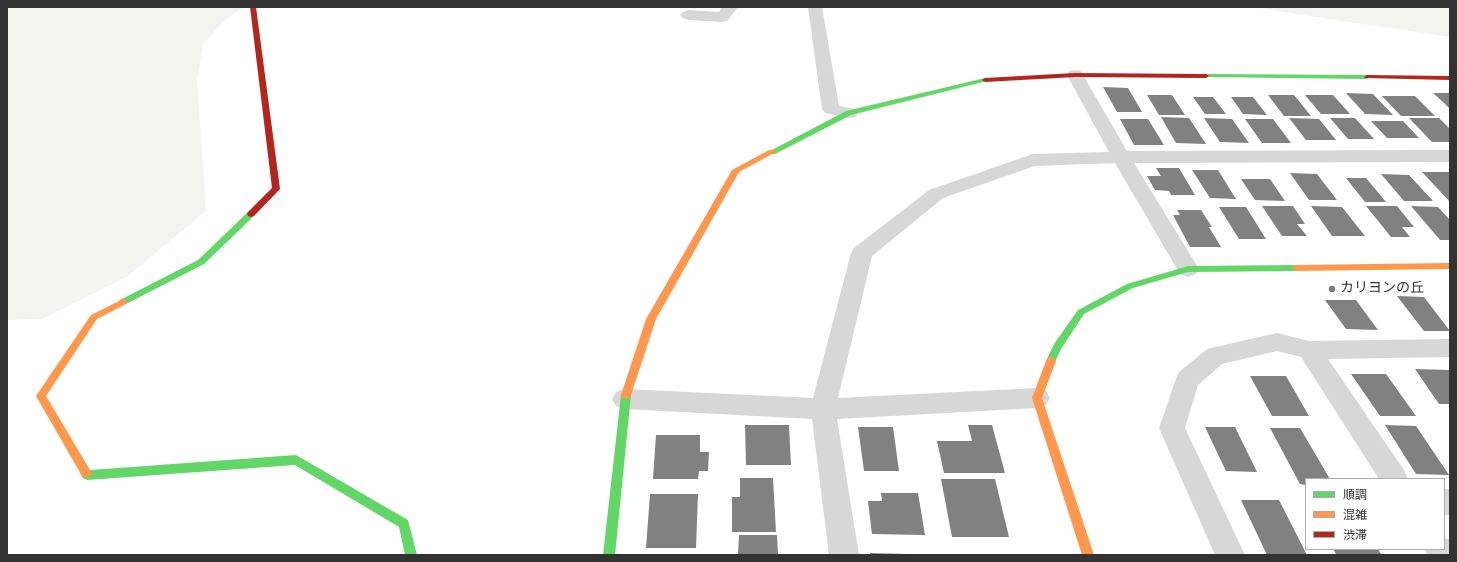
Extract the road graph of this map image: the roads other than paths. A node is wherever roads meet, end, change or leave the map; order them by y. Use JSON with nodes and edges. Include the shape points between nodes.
{"nodes":[{"id":1,"x":253,"y":7,"type":"edge"},
{"id":2,"x":731,"y":7,"type":"edge"},
{"id":3,"x":815,"y":7,"type":"edge"},
{"id":4,"x":688,"y":15,"type":"dead end"},
{"id":5,"x":1075,"y":75,"type":"junction"},
{"id":6,"x":1450,"y":78,"type":"edge"},
{"id":7,"x":849,"y":114,"type":"junction"},
{"id":8,"x":1121,"y":156,"type":"junction"},
{"id":9,"x":1450,"y":156,"type":"edge"},
{"id":10,"x":1188,"y":269,"type":"junction"},
{"id":11,"x":1447,"y":269,"type":"edge"},
{"id":12,"x":1450,"y":348,"type":"edge"},
{"id":13,"x":1309,"y":350,"type":"junction"},
{"id":14,"x":1037,"y":398,"type":"junction"},
{"id":15,"x":625,"y":399,"type":"junction"},
{"id":16,"x":823,"y":409,"type":"junction"},
{"id":17,"x":1393,"y":478,"type":"edge"},
{"id":18,"x":411,"y":555,"type":"edge"},
{"id":19,"x":609,"y":555,"type":"edge"},
{"id":20,"x":844,"y":555,"type":"edge"},
{"id":21,"x":1088,"y":555,"type":"edge"},
{"id":22,"x":1230,"y":555,"type":"edge"}],
"edges":[{"from":1,"to":18,"type":"street","via":[[276,189],[201,262],[94,317],[42,396],[87,475],[296,460],[404,524]]},
{"from":2,"to":4,"type":"street","via":[[723,17]]},
{"from":3,"to":7,"type":"street","via":[[831,109]]},
{"from":5,"to":6,"type":"street"},
{"from":5,"to":7,"type":"street","via":[[982,80]]},
{"from":5,"to":8,"type":"street"},
{"from":7,"to":15,"type":"street","via":[[736,170],[651,319]]},
{"from":8,"to":9,"type":"street"},
{"from":8,"to":10,"type":"street"},
{"from":8,"to":16,"type":"street","via":[[1033,160],[936,194],[862,253]]},
{"from":10,"to":11,"type":"street"},
{"from":10,"to":14,"type":"street","via":[[1130,286],[1081,312],[1057,347]]},
{"from":12,"to":13,"type":"street"},
{"from":13,"to":17,"type":"street"},
{"from":13,"to":22,"type":"street","via":[[1277,342],[1214,356],[1187,380],[1172,428]]},
{"from":14,"to":16,"type":"street"},
{"from":14,"to":21,"type":"street"},
{"from":15,"to":16,"type":"street"},
{"from":15,"to":19,"type":"street"},
{"from":16,"to":20,"type":"street"}]}
